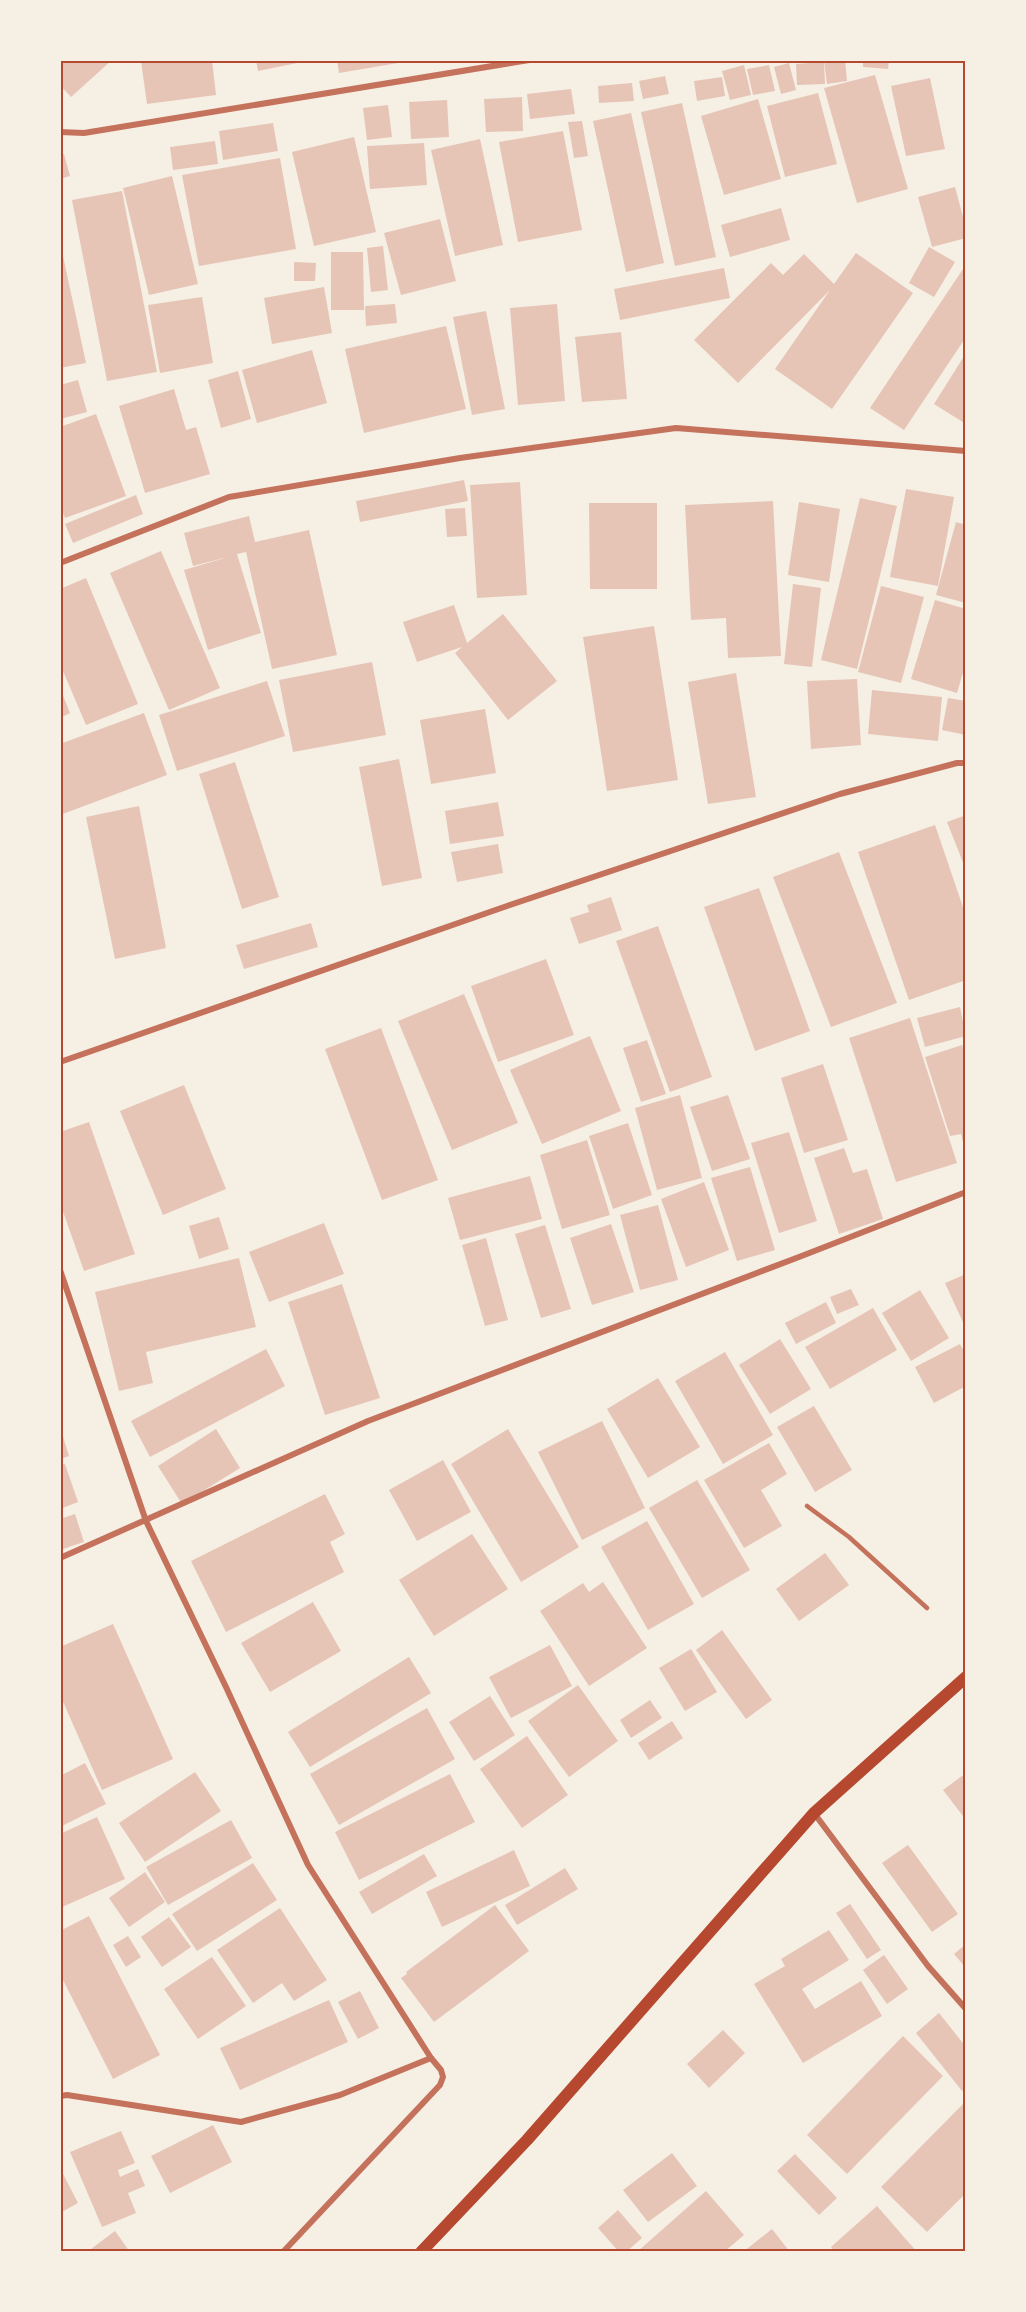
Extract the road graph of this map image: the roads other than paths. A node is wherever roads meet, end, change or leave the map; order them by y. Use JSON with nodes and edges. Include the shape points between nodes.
{"nodes":[{"id":1,"x":529,"y":60,"type":"edge"},
{"id":2,"x":60,"y":132,"type":"edge"},
{"id":3,"x":966,"y":451,"type":"edge"},
{"id":4,"x":60,"y":564,"type":"edge"},
{"id":5,"x":966,"y":763,"type":"edge"},
{"id":6,"x":60,"y":1062,"type":"edge"},
{"id":7,"x":966,"y":1192,"type":"edge"},
{"id":8,"x":60,"y":1270,"type":"edge"},
{"id":9,"x":807,"y":1506,"type":"dead end"},
{"id":10,"x":146,"y":1521,"type":"junction"},
{"id":11,"x":60,"y":1558,"type":"edge"},
{"id":12,"x":927,"y":1608,"type":"dead end"},
{"id":13,"x":966,"y":1677,"type":"edge"},
{"id":14,"x":814,"y":1813,"type":"junction"},
{"id":15,"x":966,"y":2009,"type":"edge"},
{"id":16,"x":431,"y":2058,"type":"junction"},
{"id":17,"x":60,"y":2096,"type":"edge"},
{"id":18,"x":283,"y":2252,"type":"edge"},
{"id":19,"x":421,"y":2252,"type":"edge"}],
"edges":[{"from":1,"to":2,"type":"street","via":[[84,133]]},
{"from":3,"to":4,"type":"street","via":[[676,428],[460,458],[229,497]]},
{"from":5,"to":6,"type":"street","via":[[840,794]]},
{"from":7,"to":10,"type":"street","via":[[368,1420]]},
{"from":8,"to":10,"type":"street"},
{"from":9,"to":12,"type":"lane","via":[[849,1537]]},
{"from":10,"to":11,"type":"street"},
{"from":10,"to":16,"type":"street","via":[[308,1866]]},
{"from":13,"to":14,"type":"main road"},
{"from":14,"to":15,"type":"street","via":[[928,1966]]},
{"from":14,"to":19,"type":"main road","via":[[527,2140]]},
{"from":16,"to":17,"type":"street","via":[[340,2095],[241,2122]]},
{"from":16,"to":18,"type":"street","via":[[444,2077],[440,2085]]}]}
